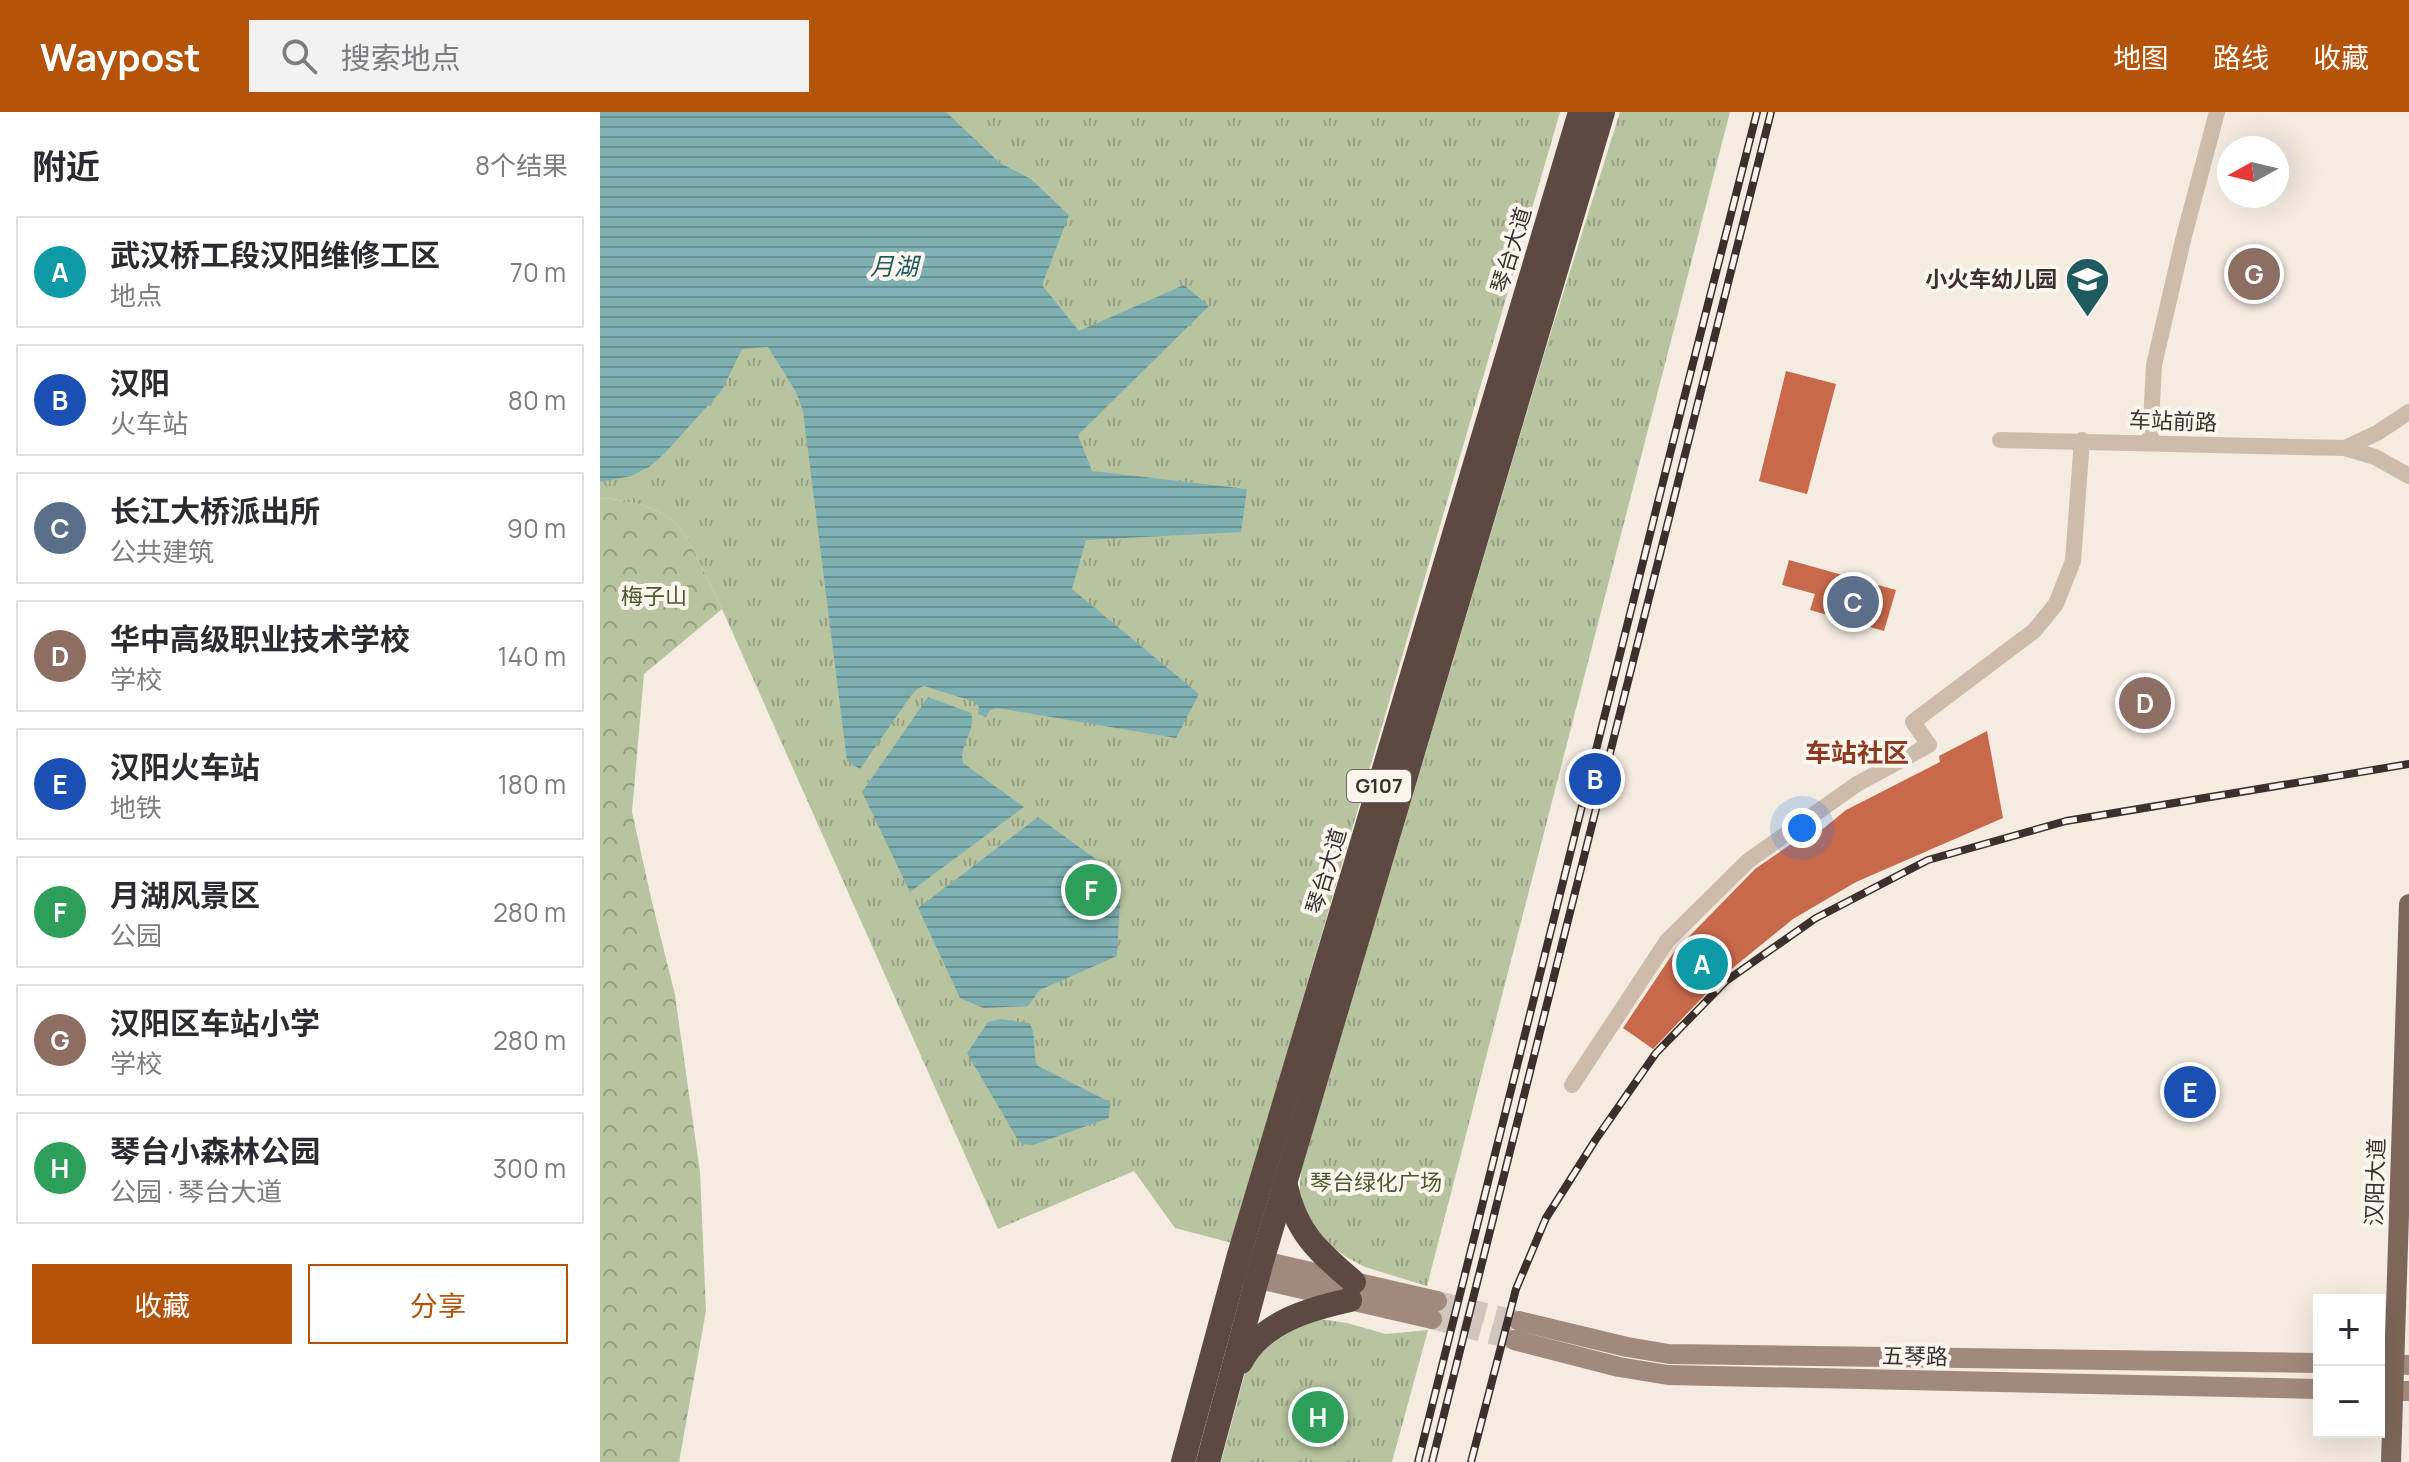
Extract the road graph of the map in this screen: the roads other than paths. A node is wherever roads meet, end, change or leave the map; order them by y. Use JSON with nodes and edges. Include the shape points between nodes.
{"nodes":[{"id":1,"x":1580,"y":112,"type":"edge"},
{"id":2,"x":1603,"y":112,"type":"edge"},
{"id":3,"x":2217,"y":112,"type":"edge"},
{"id":4,"x":2409,"y":412,"type":"edge"},
{"id":5,"x":2000,"y":440,"type":"dead end"},
{"id":6,"x":2082,"y":440,"type":"junction"},
{"id":7,"x":2150,"y":442,"type":"junction"},
{"id":8,"x":2345,"y":448,"type":"junction"},
{"id":9,"x":2409,"y":476,"type":"edge"},
{"id":10,"x":2409,"y":904,"type":"edge"},
{"id":11,"x":1572,"y":1085,"type":"dead end"},
{"id":12,"x":1286,"y":1184,"type":"junction"},
{"id":13,"x":1248,"y":1267,"type":"junction"},
{"id":14,"x":1352,"y":1291,"type":"junction"},
{"id":15,"x":1435,"y":1310,"type":"tunnel mouth"},
{"id":16,"x":2313,"y":1363,"type":"edge"},
{"id":17,"x":2394,"y":1364,"type":"edge"},
{"id":18,"x":1228,"y":1385,"type":"junction"},
{"id":19,"x":2313,"y":1389,"type":"edge"},
{"id":20,"x":2393,"y":1391,"type":"edge"},
{"id":21,"x":1183,"y":1462,"type":"edge"},
{"id":22,"x":1208,"y":1462,"type":"edge"},
{"id":23,"x":2391,"y":1462,"type":"edge"}],
"edges":[{"from":1,"to":13,"type":"highway","name":"琴台大道","number":"G107"},
{"from":2,"to":12,"type":"highway","name":"琴台大道","number":"G107"},
{"from":3,"to":7,"type":"street","via":[[2154,365]]},
{"from":4,"to":8,"type":"street"},
{"from":5,"to":6,"type":"street","name":"车站前路"},
{"from":6,"to":7,"type":"street","name":"车站前路"},
{"from":6,"to":11,"type":"street","via":[[2073,561],[2056,604],[2034,631],[1913,722],[1929,745],[1857,784],[1748,861],[1667,941]]},
{"from":7,"to":8,"type":"street","name":"车站前路"},
{"from":8,"to":9,"type":"street"},
{"from":10,"to":17,"type":"main road","name":"汉阳大道"},
{"from":12,"to":13,"type":"highway","name":"琴台大道","number":"G107"},
{"from":12,"to":14,"type":"highway","via":[[1305,1235]]},
{"from":13,"to":14,"type":"main road"},
{"from":13,"to":18,"type":"highway","name":"琴台大道","number":"G107"},
{"from":13,"to":21,"type":"highway","name":"琴台大道","number":"G107"},
{"from":14,"to":15,"type":"main road"},
{"from":14,"to":18,"type":"highway","via":[[1266,1332]]},
{"from":16,"to":19,"type":"main road","name":"五琴路","via":[[1669,1354],[1517,1330],[1627,1369],[1668,1375]]},
{"from":17,"to":20,"type":"main road","name":"汉阳大道"},
{"from":18,"to":22,"type":"highway","name":"琴台大道","number":"G107"},
{"from":20,"to":23,"type":"main road","name":"汉阳大道"}]}
